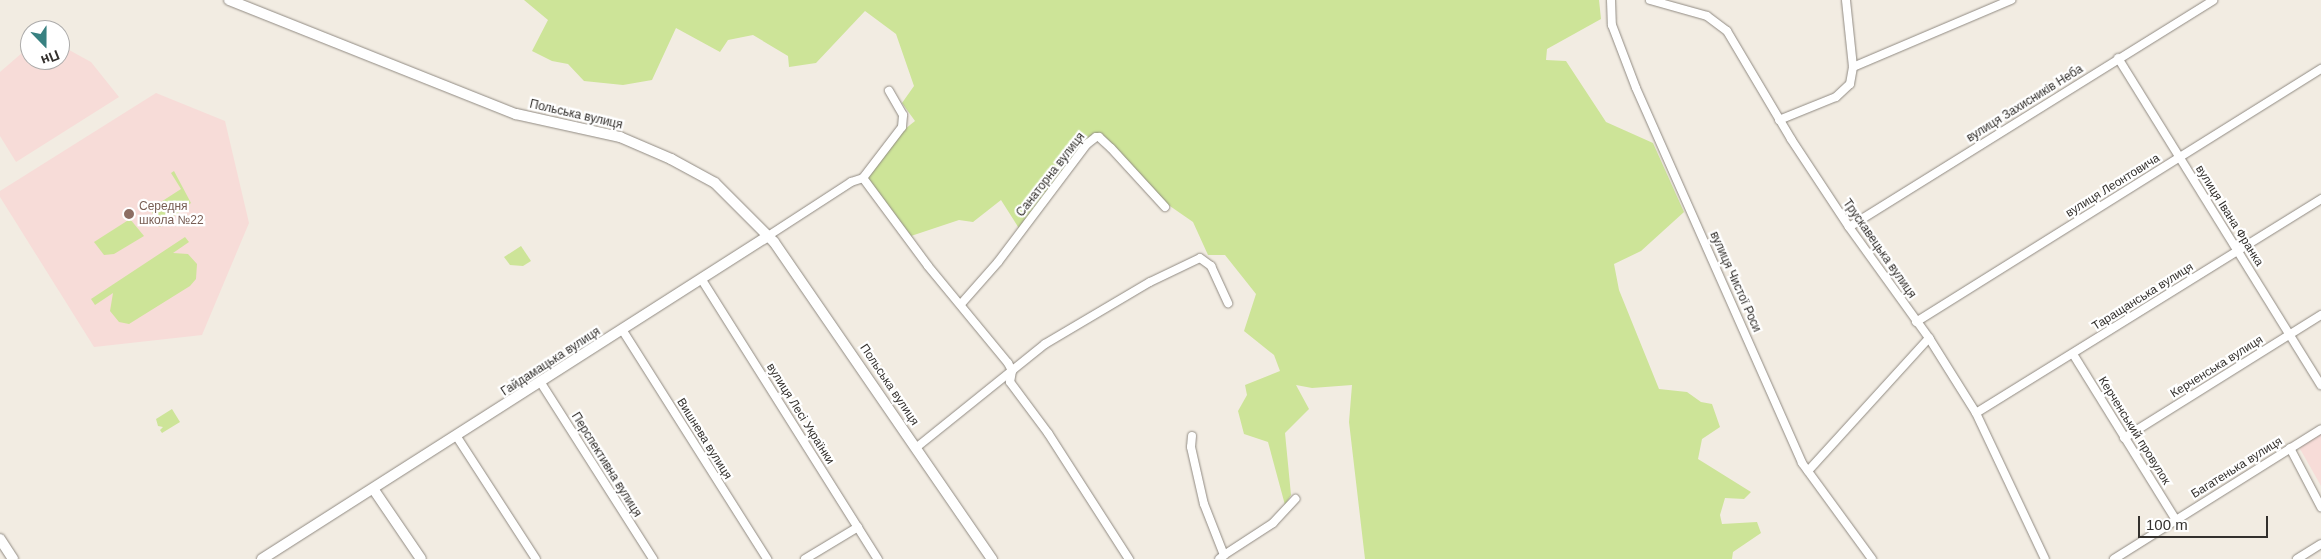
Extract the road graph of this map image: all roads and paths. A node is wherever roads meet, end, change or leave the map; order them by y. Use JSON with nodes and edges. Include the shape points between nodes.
{"nodes":[{"id":1,"x":229,"y":0,"type":"edge"},
{"id":2,"x":1611,"y":0,"type":"edge"},
{"id":3,"x":1650,"y":0,"type":"edge"},
{"id":4,"x":1846,"y":0,"type":"edge"},
{"id":5,"x":2011,"y":0,"type":"edge"},
{"id":6,"x":2213,"y":0,"type":"edge"},
{"id":7,"x":2118,"y":58,"type":"junction"},
{"id":8,"x":1853,"y":67,"type":"junction"},
{"id":9,"x":2321,"y":68,"type":"edge"},
{"id":10,"x":889,"y":91,"type":"dead end"},
{"id":11,"x":1779,"y":120,"type":"junction"},
{"id":12,"x":2179,"y":157,"type":"junction"},
{"id":13,"x":863,"y":178,"type":"junction"},
{"id":14,"x":2321,"y":199,"type":"edge"},
{"id":15,"x":1165,"y":207,"type":"dead end"},
{"id":16,"x":1848,"y":227,"type":"junction"},
{"id":17,"x":768,"y":236,"type":"junction"},
{"id":18,"x":2238,"y":251,"type":"junction"},
{"id":19,"x":702,"y":280,"type":"junction"},
{"id":20,"x":1228,"y":303,"type":"dead end"},
{"id":21,"x":961,"y":304,"type":"junction"},
{"id":22,"x":2321,"y":315,"type":"edge"},
{"id":23,"x":1916,"y":322,"type":"junction"},
{"id":24,"x":623,"y":331,"type":"junction"},
{"id":25,"x":2289,"y":334,"type":"junction"},
{"id":26,"x":1929,"y":338,"type":"junction"},
{"id":27,"x":2073,"y":354,"type":"junction"},
{"id":28,"x":1012,"y":371,"type":"junction"},
{"id":29,"x":541,"y":383,"type":"junction"},
{"id":30,"x":2321,"y":386,"type":"edge"},
{"id":31,"x":1976,"y":413,"type":"junction"},
{"id":32,"x":2321,"y":429,"type":"edge"},
{"id":33,"x":1192,"y":436,"type":"dead end"},
{"id":34,"x":458,"y":437,"type":"junction"},
{"id":35,"x":2124,"y":438,"type":"junction"},
{"id":36,"x":916,"y":447,"type":"junction"},
{"id":37,"x":2290,"y":448,"type":"junction"},
{"id":38,"x":1808,"y":471,"type":"junction"},
{"id":39,"x":374,"y":490,"type":"junction"},
{"id":40,"x":1296,"y":499,"type":"dead end"},
{"id":41,"x":2321,"y":506,"type":"edge"},
{"id":42,"x":2176,"y":520,"type":"junction"},
{"id":43,"x":858,"y":527,"type":"junction"},
{"id":44,"x":0,"y":539,"type":"edge"},
{"id":45,"x":2321,"y":544,"type":"edge"},
{"id":46,"x":275,"y":556,"type":"edge"},
{"id":47,"x":1222,"y":557,"type":"edge"},
{"id":48,"x":13,"y":559,"type":"edge"},
{"id":49,"x":262,"y":559,"type":"edge"},
{"id":50,"x":421,"y":559,"type":"edge"},
{"id":51,"x":536,"y":559,"type":"edge"},
{"id":52,"x":653,"y":559,"type":"edge"},
{"id":53,"x":766,"y":559,"type":"edge"},
{"id":54,"x":805,"y":559,"type":"edge"},
{"id":55,"x":878,"y":559,"type":"edge"},
{"id":56,"x":992,"y":559,"type":"edge"},
{"id":57,"x":1129,"y":559,"type":"edge"},
{"id":58,"x":1872,"y":559,"type":"edge"},
{"id":59,"x":2046,"y":559,"type":"edge"},
{"id":60,"x":2114,"y":559,"type":"edge"},
{"id":61,"x":2297,"y":559,"type":"edge"}],
"edges":[{"from":1,"to":17,"type":"street","name":"Польська вулиця","via":[[516,114],[620,137],[671,159],[715,183]]},
{"from":2,"to":38,"type":"street","name":"вулиця Чистої Роси","via":[[1612,25],[1636,88]]},
{"from":3,"to":11,"type":"street","name":"Трускавецька вулиця","via":[[1707,16],[1726,31]]},
{"from":4,"to":8,"type":"street"},
{"from":5,"to":8,"type":"street"},
{"from":6,"to":7,"type":"street","name":"вулиця Захисників Неба"},
{"from":7,"to":12,"type":"street","name":"вулиця Івана Франка"},
{"from":7,"to":16,"type":"street","name":"вулиця Захисників Неба"},
{"from":8,"to":11,"type":"street","via":[[1850,84],[1836,97]]},
{"from":9,"to":12,"type":"street","name":"вулиця Леонтовича"},
{"from":10,"to":13,"type":"street","via":[[903,115],[902,127]]},
{"from":11,"to":16,"type":"street","name":"Трускавецька вулиця"},
{"from":12,"to":18,"type":"street","name":"вулиця Івана Франка"},
{"from":12,"to":23,"type":"street","name":"вулиця Леонтовича"},
{"from":13,"to":17,"type":"street","name":"Гайдамацька вулиця","via":[[851,182]]},
{"from":13,"to":21,"type":"street","via":[[928,266]]},
{"from":14,"to":18,"type":"street","name":"Таращанська вулиця"},
{"from":15,"to":21,"type":"street","name":"Санаторна вулиця","via":[[1111,148],[1096,137],[1087,144],[998,262]]},
{"from":16,"to":23,"type":"street","name":"Трускавецька вулиця"},
{"from":17,"to":19,"type":"street","name":"Гайдамацька вулиця"},
{"from":17,"to":36,"type":"street","name":"Польська вулиця"},
{"from":18,"to":25,"type":"street","name":"вулиця Івана Франка"},
{"from":18,"to":27,"type":"street","name":"Таращанська вулиця"},
{"from":19,"to":24,"type":"street","name":"Гайдамацька вулиця"},
{"from":19,"to":43,"type":"street","name":"вулиця Лесі Українки"},
{"from":20,"to":28,"type":"street","via":[[1212,266],[1200,258],[1071,327]]},
{"from":21,"to":28,"type":"street"},
{"from":22,"to":25,"type":"street","name":"Керченська вулиця"},
{"from":23,"to":26,"type":"street","name":"Трускавецька вулиця"},
{"from":24,"to":29,"type":"street","name":"Гайдамацька вулиця"},
{"from":24,"to":53,"type":"street","name":"Вишнева вулиця"},
{"from":25,"to":30,"type":"street","name":"вулиця Івана Франка"},
{"from":25,"to":35,"type":"street","name":"Керченська вулиця"},
{"from":26,"to":31,"type":"street","name":"Трускавецька вулиця"},
{"from":26,"to":38,"type":"street"},
{"from":27,"to":31,"type":"street","name":"Таращанська вулиця"},
{"from":27,"to":35,"type":"street","name":"Керченський провулок"},
{"from":28,"to":36,"type":"street"},
{"from":28,"to":57,"type":"street","via":[[1010,382],[1048,433]]},
{"from":29,"to":34,"type":"street","name":"Гайдамацька вулиця"},
{"from":29,"to":52,"type":"street","name":"Перспективна вулиця"},
{"from":31,"to":59,"type":"street","name":"Трускавецька вулиця"},
{"from":32,"to":37,"type":"street","name":"Багатенька вулиця"},
{"from":33,"to":47,"type":"street","via":[[1191,447],[1204,504]]},
{"from":34,"to":39,"type":"street","name":"Гайдамацька вулиця"},
{"from":34,"to":51,"type":"street"},
{"from":35,"to":42,"type":"street","name":"Керченський провулок"},
{"from":36,"to":56,"type":"street","name":"Польська вулиця"},
{"from":37,"to":41,"type":"street"},
{"from":37,"to":42,"type":"street","name":"Багатенька вулиця"},
{"from":38,"to":58,"type":"street","name":"вулиця Чистої Роси"},
{"from":39,"to":46,"type":"street","name":"Гайдамацька вулиця"},
{"from":39,"to":50,"type":"street"},
{"from":40,"to":47,"type":"street","via":[[1273,523]]},
{"from":42,"to":60,"type":"street","name":"Багатенька вулиця"},
{"from":43,"to":54,"type":"street"},
{"from":43,"to":55,"type":"street","name":"вулиця Лесі Українки"},
{"from":44,"to":48,"type":"street"},
{"from":45,"to":61,"type":"street"},
{"from":46,"to":49,"type":"street","name":"Гайдамацька вулиця"}]}
